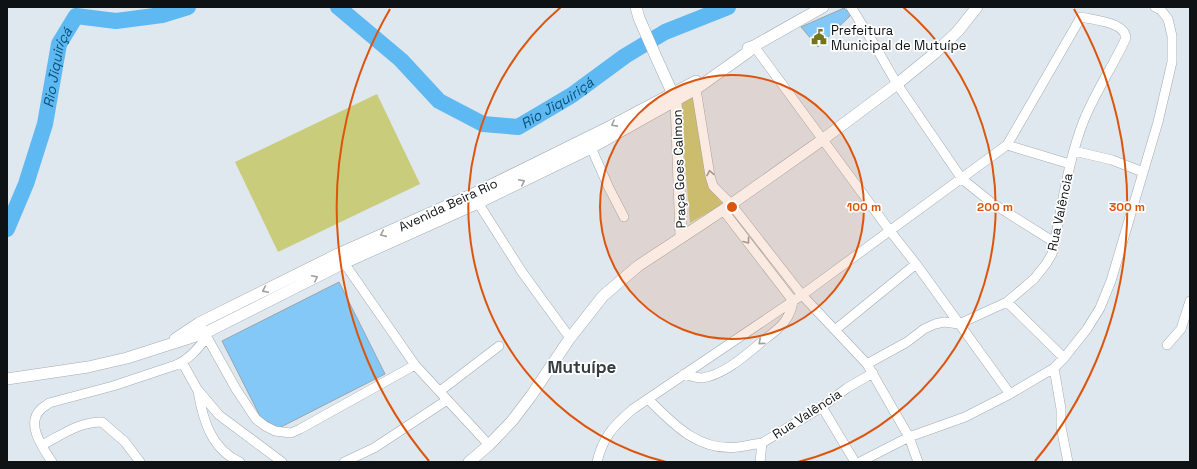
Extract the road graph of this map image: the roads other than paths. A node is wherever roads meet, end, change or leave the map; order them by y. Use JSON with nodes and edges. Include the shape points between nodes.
{"nodes":[{"id":1,"x":823,"y":7,"type":"edge"},
{"id":2,"x":851,"y":7,"type":"edge"},
{"id":3,"x":977,"y":7,"type":"edge"},
{"id":4,"x":1155,"y":7,"type":"edge"},
{"id":5,"x":638,"y":12,"type":"edge"},
{"id":6,"x":754,"y":46,"type":"junction"},
{"id":7,"x":897,"y":84,"type":"junction"},
{"id":8,"x":695,"y":86,"type":"junction"},
{"id":9,"x":675,"y":97,"type":"junction"},
{"id":10,"x":822,"y":140,"type":"junction"},
{"id":11,"x":589,"y":143,"type":"junction"},
{"id":12,"x":1007,"y":146,"type":"junction"},
{"id":13,"x":1074,"y":151,"type":"junction"},
{"id":14,"x":1070,"y":164,"type":"junction"},
{"id":15,"x":1143,"y":172,"type":"junction"},
{"id":16,"x":962,"y":179,"type":"junction"},
{"id":17,"x":476,"y":198,"type":"junction"},
{"id":18,"x":727,"y":207,"type":"junction"},
{"id":19,"x":624,"y":217,"type":"dead end"},
{"id":20,"x":890,"y":231,"type":"junction"},
{"id":21,"x":681,"y":237,"type":"junction"},
{"id":22,"x":1054,"y":242,"type":"junction"},
{"id":23,"x":771,"y":256,"type":"junction"},
{"id":24,"x":341,"y":259,"type":"junction"},
{"id":25,"x":763,"y":262,"type":"junction"},
{"id":26,"x":916,"y":264,"type":"junction"},
{"id":27,"x":802,"y":295,"type":"junction"},
{"id":28,"x":794,"y":301,"type":"junction"},
{"id":29,"x":1007,"y":302,"type":"junction"},
{"id":30,"x":1190,"y":302,"type":"edge"},
{"id":31,"x":199,"y":322,"type":"junction"},
{"id":32,"x":959,"y":324,"type":"junction"},
{"id":33,"x":835,"y":330,"type":"junction"},
{"id":34,"x":206,"y":335,"type":"junction"},
{"id":35,"x":570,"y":338,"type":"junction"},
{"id":36,"x":1167,"y":345,"type":"dead end"},
{"id":37,"x":165,"y":346,"type":"junction"},
{"id":38,"x":499,"y":346,"type":"dead end"},
{"id":39,"x":1064,"y":358,"type":"junction"},
{"id":40,"x":182,"y":362,"type":"junction"},
{"id":41,"x":867,"y":364,"type":"junction"},
{"id":42,"x":415,"y":365,"type":"junction"},
{"id":43,"x":1054,"y":368,"type":"junction"},
{"id":44,"x":873,"y":373,"type":"junction"},
{"id":45,"x":684,"y":374,"type":"junction"},
{"id":46,"x":7,"y":379,"type":"edge"},
{"id":47,"x":197,"y":389,"type":"junction"},
{"id":48,"x":440,"y":391,"type":"junction"},
{"id":49,"x":1010,"y":394,"type":"junction"},
{"id":50,"x":648,"y":399,"type":"junction"},
{"id":51,"x":447,"y":400,"type":"junction"},
{"id":52,"x":822,"y":407,"type":"junction"},
{"id":53,"x":908,"y":438,"type":"junction"},
{"id":54,"x":762,"y":443,"type":"junction"},
{"id":55,"x":42,"y":445,"type":"junction"},
{"id":56,"x":489,"y":446,"type":"junction"},
{"id":57,"x":52,"y":462,"type":"edge"},
{"id":58,"x":140,"y":462,"type":"edge"},
{"id":59,"x":240,"y":462,"type":"edge"},
{"id":60,"x":282,"y":462,"type":"edge"},
{"id":61,"x":344,"y":462,"type":"edge"},
{"id":62,"x":469,"y":462,"type":"edge"},
{"id":63,"x":597,"y":462,"type":"edge"},
{"id":64,"x":760,"y":462,"type":"edge"},
{"id":65,"x":855,"y":462,"type":"edge"},
{"id":66,"x":860,"y":462,"type":"edge"},
{"id":67,"x":918,"y":462,"type":"edge"},
{"id":68,"x":1068,"y":462,"type":"edge"}],
"edges":[{"from":1,"to":6,"type":"street","name":"Avenida Beira Rio"},
{"from":2,"to":7,"type":"street"},
{"from":3,"to":7,"type":"street","via":[[935,53]]},
{"from":4,"to":15,"type":"street","via":[[1168,19],[1172,36],[1172,62]]},
{"from":5,"to":9,"type":"street"},
{"from":6,"to":8,"type":"street","name":"Avenida Beira Rio","via":[[746,49]]},
{"from":6,"to":10,"type":"street"},
{"from":7,"to":10,"type":"street"},
{"from":7,"to":16,"type":"street"},
{"from":8,"to":9,"type":"street","name":"Avenida Beira Rio"},
{"from":18,"to":8,"type":"street","name":"Praça Goes Calmon","one_way":true,"via":[[713,186]]},
{"from":9,"to":11,"type":"street","name":"Avenida Beira Rio"},
{"from":9,"to":21,"type":"street","name":"Praça Goes Calmon"},
{"from":10,"to":18,"type":"street"},
{"from":10,"to":20,"type":"street"},
{"from":11,"to":17,"type":"street","name":"Avenida Beira Rio"},
{"from":11,"to":19,"type":"street"},
{"from":12,"to":13,"type":"street","name":"Rua Valência","via":[[1081,16],[1121,28],[1126,38],[1098,90]]},
{"from":12,"to":14,"type":"street"},
{"from":12,"to":16,"type":"street"},
{"from":13,"to":14,"type":"street","name":"Rua Valência"},
{"from":13,"to":15,"type":"street","via":[[1112,160]]},
{"from":14,"to":22,"type":"street","name":"Rua Valência"},
{"from":15,"to":39,"type":"street","via":[[1111,281],[1100,308]]},
{"from":16,"to":20,"type":"street"},
{"from":16,"to":22,"type":"street","via":[[992,203]]},
{"from":17,"to":24,"type":"street","name":"Avenida Beira Rio"},
{"from":17,"to":35,"type":"street","via":[[522,272]]},
{"from":18,"to":21,"type":"street"},
{"from":18,"to":23,"type":"street"},
{"from":18,"to":25,"type":"street","one_way":true},
{"from":20,"to":26,"type":"street"},
{"from":20,"to":27,"type":"street"},
{"from":21,"to":35,"type":"street","via":[[638,266],[603,296]]},
{"from":22,"to":29,"type":"street","name":"Rua Valência","via":[[1052,254],[1046,264],[1034,279]]},
{"from":23,"to":25,"type":"street"},
{"from":23,"to":27,"type":"street"},
{"from":24,"to":31,"type":"street","name":"Avenida Beira Rio","one_way":true},
{"from":34,"to":24,"type":"street","name":"Avenida Beira Rio","one_way":true},
{"from":24,"to":42,"type":"street"},
{"from":25,"to":28,"type":"street"},
{"from":26,"to":32,"type":"street"},
{"from":26,"to":33,"type":"street"},
{"from":27,"to":28,"type":"street"},
{"from":27,"to":33,"type":"street"},
{"from":28,"to":45,"type":"street"},
{"from":28,"to":45,"type":"street","one_way":true,"via":[[789,315],[782,324],[726,369],[703,378]]},
{"from":29,"to":32,"type":"street","name":"Rua Valência"},
{"from":29,"to":39,"type":"street"},
{"from":30,"to":36,"type":"street","via":[[1181,329]]},
{"from":31,"to":34,"type":"street"},
{"from":31,"to":37,"type":"street","name":"Avenida Beira Rio"},
{"from":32,"to":41,"type":"street","name":"Rua Valência","via":[[935,324]]},
{"from":32,"to":49,"type":"street"},
{"from":33,"to":41,"type":"street"},
{"from":34,"to":37,"type":"street","name":"Avenida Beira Rio"},
{"from":34,"to":40,"type":"street","via":[[195,351]]},
{"from":34,"to":42,"type":"street","via":[[256,419],[275,431],[291,432],[300,429]]},
{"from":35,"to":56,"type":"street","via":[[532,396]]},
{"from":37,"to":46,"type":"street","name":"Avenida Beira Rio","via":[[88,367]]},
{"from":38,"to":48,"type":"street"},
{"from":39,"to":43,"type":"street"},
{"from":40,"to":47,"type":"street"},
{"from":40,"to":55,"type":"street","via":[[113,386],[49,403],[41,409],[36,419],[36,433]]},
{"from":41,"to":44,"type":"street"},
{"from":42,"to":48,"type":"street"},
{"from":43,"to":49,"type":"street"},
{"from":43,"to":68,"type":"street"},
{"from":44,"to":52,"type":"street","name":"Rua Valência"},
{"from":44,"to":53,"type":"street"},
{"from":45,"to":50,"type":"street"},
{"from":47,"to":59,"type":"street","via":[[202,415],[210,433],[221,448]]},
{"from":47,"to":60,"type":"street","via":[[219,415]]},
{"from":48,"to":51,"type":"street"},
{"from":49,"to":53,"type":"street","via":[[965,417]]},
{"from":50,"to":54,"type":"street","via":[[678,429],[703,443],[716,447],[737,448]]},
{"from":50,"to":63,"type":"street","via":[[617,423],[603,444]]},
{"from":51,"to":56,"type":"street"},
{"from":51,"to":61,"type":"street","via":[[374,448]]},
{"from":52,"to":54,"type":"street","name":"Rua Valência"},
{"from":52,"to":65,"type":"street"},
{"from":53,"to":66,"type":"street"},
{"from":53,"to":67,"type":"street"},
{"from":54,"to":64,"type":"street"},
{"from":55,"to":57,"type":"street"},
{"from":55,"to":58,"type":"street","via":[[79,426],[90,422],[102,422],[125,442]]},
{"from":56,"to":62,"type":"street"}]}
